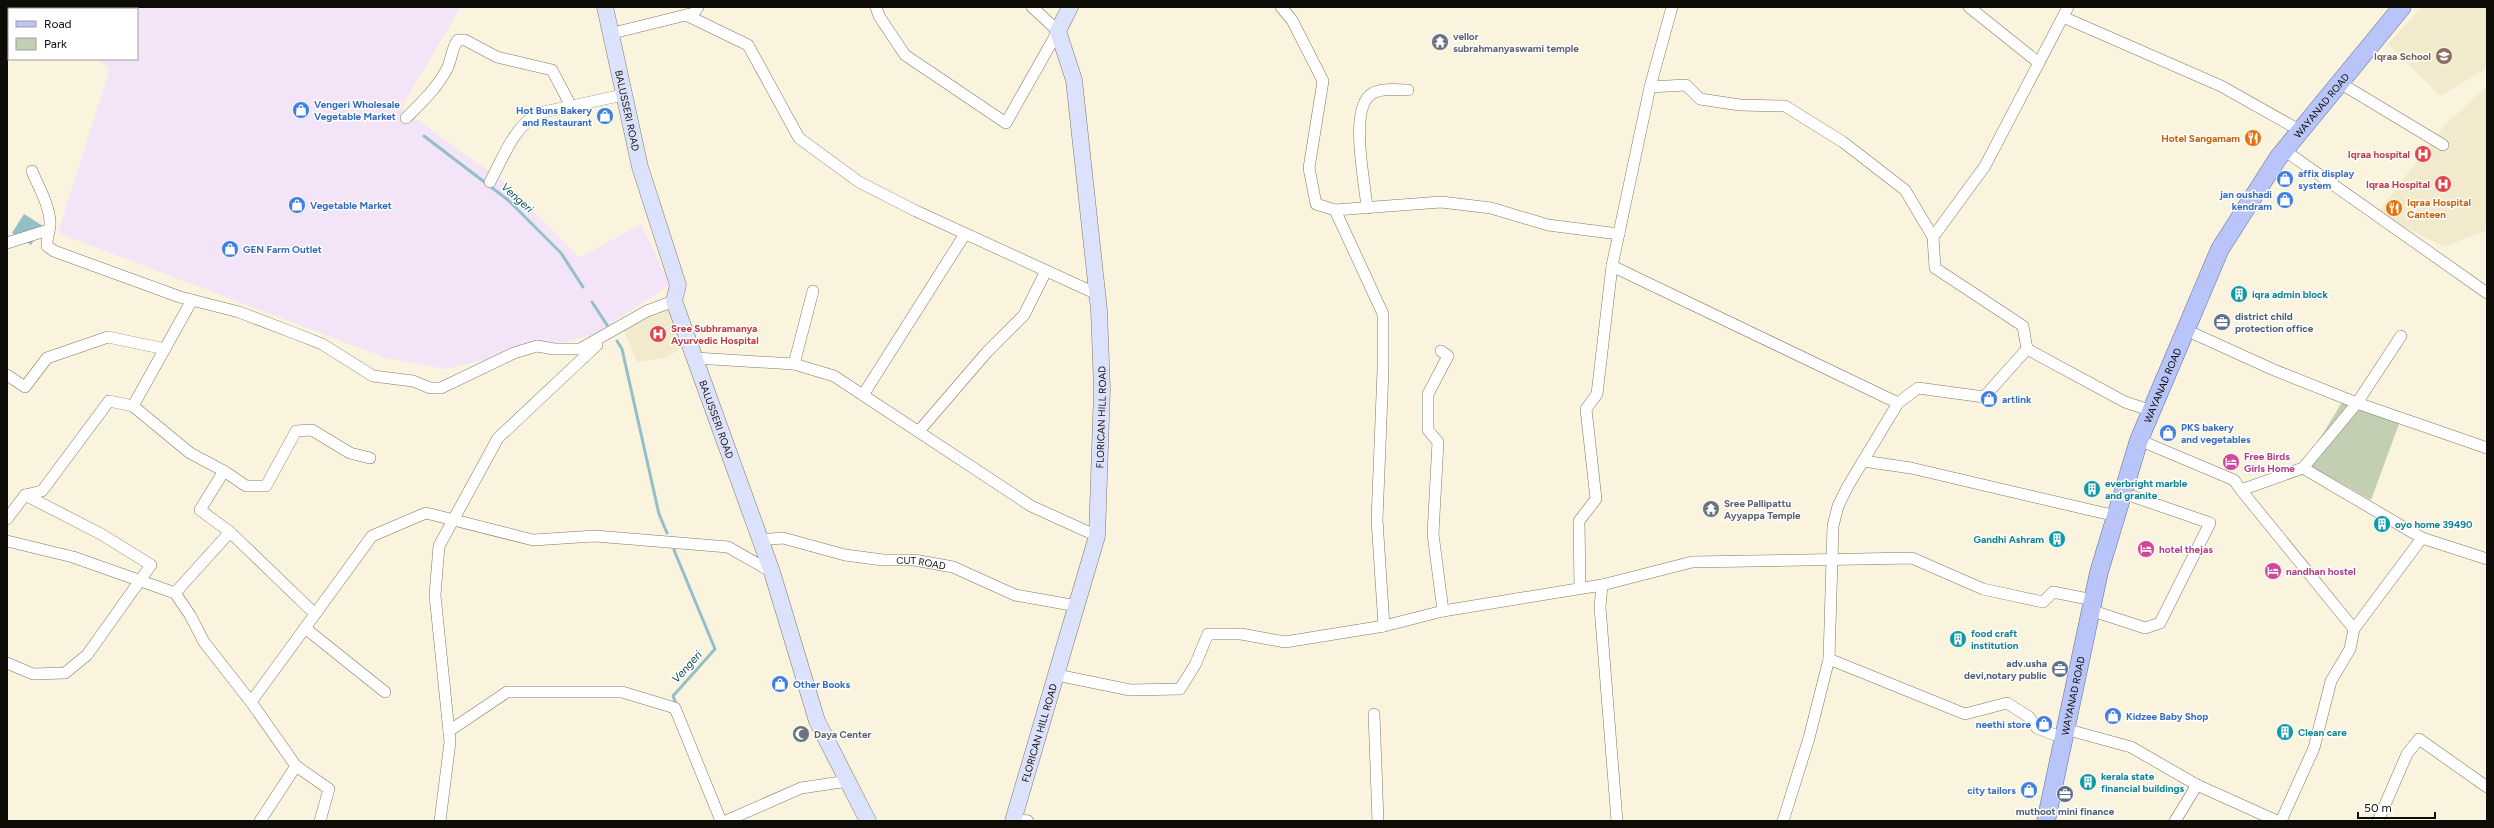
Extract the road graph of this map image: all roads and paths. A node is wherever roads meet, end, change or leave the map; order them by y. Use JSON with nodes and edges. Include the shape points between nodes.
{"nodes":[{"id":1,"x":605,"y":7,"type":"edge"},
{"id":2,"x":698,"y":7,"type":"edge"},
{"id":3,"x":876,"y":7,"type":"edge"},
{"id":4,"x":1032,"y":7,"type":"edge"},
{"id":5,"x":1070,"y":7,"type":"edge"},
{"id":6,"x":1281,"y":7,"type":"edge"},
{"id":7,"x":1672,"y":7,"type":"edge"},
{"id":8,"x":1969,"y":7,"type":"edge"},
{"id":9,"x":2065,"y":12,"type":"edge"},
{"id":10,"x":686,"y":15,"type":"junction"},
{"id":11,"x":2400,"y":16,"type":"edge"},
{"id":12,"x":1058,"y":32,"type":"junction"},
{"id":13,"x":609,"y":34,"type":"junction"},
{"id":14,"x":2039,"y":63,"type":"junction"},
{"id":15,"x":2340,"y":83,"type":"junction"},
{"id":16,"x":1650,"y":87,"type":"junction"},
{"id":17,"x":1408,"y":90,"type":"dead end"},
{"id":18,"x":623,"y":94,"type":"junction"},
{"id":19,"x":571,"y":106,"type":"junction"},
{"id":20,"x":406,"y":118,"type":"dead end"},
{"id":21,"x":2300,"y":130,"type":"junction"},
{"id":22,"x":2443,"y":145,"type":"dead end"},
{"id":23,"x":2284,"y":150,"type":"junction"},
{"id":24,"x":32,"y":171,"type":"dead end"},
{"id":25,"x":490,"y":182,"type":"dead end"},
{"id":26,"x":1367,"y":208,"type":"junction"},
{"id":27,"x":1335,"y":210,"type":"junction"},
{"id":28,"x":48,"y":230,"type":"junction"},
{"id":29,"x":965,"y":234,"type":"junction"},
{"id":30,"x":1618,"y":234,"type":"junction"},
{"id":31,"x":1933,"y":237,"type":"junction"},
{"id":32,"x":7,"y":243,"type":"edge"},
{"id":33,"x":1612,"y":266,"type":"junction"},
{"id":34,"x":1046,"y":271,"type":"junction"},
{"id":35,"x":813,"y":291,"type":"dead end"},
{"id":36,"x":2487,"y":293,"type":"edge"},
{"id":37,"x":1098,"y":294,"type":"junction"},
{"id":38,"x":192,"y":300,"type":"junction"},
{"id":39,"x":674,"y":301,"type":"junction"},
{"id":40,"x":2186,"y":330,"type":"junction"},
{"id":41,"x":610,"y":334,"type":"junction"},
{"id":42,"x":2401,"y":336,"type":"dead end"},
{"id":43,"x":2027,"y":348,"type":"junction"},
{"id":44,"x":165,"y":349,"type":"junction"},
{"id":45,"x":1441,"y":351,"type":"dead end"},
{"id":46,"x":695,"y":358,"type":"junction"},
{"id":47,"x":794,"y":364,"type":"junction"},
{"id":48,"x":7,"y":375,"type":"edge"},
{"id":49,"x":864,"y":394,"type":"junction"},
{"id":50,"x":1898,"y":403,"type":"junction"},
{"id":51,"x":2357,"y":403,"type":"junction"},
{"id":52,"x":133,"y":406,"type":"junction"},
{"id":53,"x":2152,"y":411,"type":"junction"},
{"id":54,"x":919,"y":431,"type":"junction"},
{"id":55,"x":2139,"y":440,"type":"junction"},
{"id":56,"x":2487,"y":448,"type":"edge"},
{"id":57,"x":370,"y":458,"type":"dead end"},
{"id":58,"x":1863,"y":461,"type":"junction"},
{"id":59,"x":2303,"y":468,"type":"junction"},
{"id":60,"x":224,"y":471,"type":"junction"},
{"id":61,"x":2241,"y":490,"type":"junction"},
{"id":62,"x":2124,"y":493,"type":"junction"},
{"id":63,"x":25,"y":495,"type":"junction"},
{"id":64,"x":2116,"y":516,"type":"junction"},
{"id":65,"x":7,"y":519,"type":"edge"},
{"id":66,"x":452,"y":521,"type":"junction"},
{"id":67,"x":230,"y":532,"type":"junction"},
{"id":68,"x":1097,"y":536,"type":"junction"},
{"id":69,"x":2422,"y":538,"type":"junction"},
{"id":70,"x":760,"y":540,"type":"junction"},
{"id":71,"x":7,"y":541,"type":"edge"},
{"id":72,"x":2487,"y":559,"type":"edge"},
{"id":73,"x":1833,"y":560,"type":"junction"},
{"id":74,"x":772,"y":572,"type":"junction"},
{"id":75,"x":142,"y":581,"type":"junction"},
{"id":76,"x":1602,"y":584,"type":"junction"},
{"id":77,"x":1580,"y":588,"type":"junction"},
{"id":78,"x":175,"y":593,"type":"junction"},
{"id":79,"x":2092,"y":605,"type":"junction"},
{"id":80,"x":1077,"y":606,"type":"junction"},
{"id":81,"x":1443,"y":611,"type":"junction"},
{"id":82,"x":315,"y":614,"type":"junction"},
{"id":83,"x":1384,"y":626,"type":"junction"},
{"id":84,"x":305,"y":628,"type":"junction"},
{"id":85,"x":2354,"y":629,"type":"junction"},
{"id":86,"x":1829,"y":659,"type":"junction"},
{"id":87,"x":7,"y":663,"type":"edge"},
{"id":88,"x":1057,"y":675,"type":"junction"},
{"id":89,"x":385,"y":692,"type":"dead end"},
{"id":90,"x":251,"y":702,"type":"junction"},
{"id":91,"x":1374,"y":714,"type":"dead end"},
{"id":92,"x":449,"y":731,"type":"junction"},
{"id":93,"x":2064,"y":734,"type":"junction"},
{"id":94,"x":296,"y":766,"type":"junction"},
{"id":95,"x":848,"y":781,"type":"junction"},
{"id":96,"x":2197,"y":785,"type":"junction"},
{"id":97,"x":2487,"y":787,"type":"edge"},
{"id":98,"x":1018,"y":820,"type":"edge"},
{"id":99,"x":260,"y":821,"type":"edge"},
{"id":100,"x":320,"y":821,"type":"edge"},
{"id":101,"x":440,"y":821,"type":"edge"},
{"id":102,"x":721,"y":821,"type":"edge"},
{"id":103,"x":726,"y":821,"type":"edge"},
{"id":104,"x":868,"y":821,"type":"edge"},
{"id":105,"x":1378,"y":821,"type":"edge"},
{"id":106,"x":1617,"y":821,"type":"edge"},
{"id":107,"x":1783,"y":821,"type":"edge"},
{"id":108,"x":2048,"y":821,"type":"edge"},
{"id":109,"x":2175,"y":821,"type":"edge"},
{"id":110,"x":2277,"y":821,"type":"edge"},
{"id":111,"x":2281,"y":821,"type":"edge"},
{"id":112,"x":2378,"y":821,"type":"edge"}],
"edges":[{"from":1,"to":13,"type":"main road","name":"BALUSSERI ROAD"},
{"from":2,"to":10,"type":"street","via":[[694,13]]},
{"from":3,"to":12,"type":"street","via":[[879,16],[905,55],[1006,123]]},
{"from":4,"to":12,"type":"street"},
{"from":5,"to":12,"type":"main road"},
{"from":6,"to":27,"type":"street","via":[[1292,20],[1323,81],[1308,168],[1316,204]]},
{"from":7,"to":16,"type":"street"},
{"from":8,"to":14,"type":"street"},
{"from":9,"to":14,"type":"street"},
{"from":9,"to":21,"type":"street","via":[[2221,86]]},
{"from":10,"to":13,"type":"street"},
{"from":10,"to":29,"type":"street","via":[[748,44],[799,138],[858,182]]},
{"from":11,"to":15,"type":"main road","name":"WAYANAD ROAD"},
{"from":12,"to":37,"type":"main road","name":"FLORICAN HILL ROAD","via":[[1074,80]]},
{"from":13,"to":18,"type":"main road","name":"BALUSSERI ROAD"},
{"from":14,"to":31,"type":"street","via":[[1985,166]]},
{"from":15,"to":21,"type":"main road","name":"WAYANAD ROAD"},
{"from":15,"to":22,"type":"street"},
{"from":16,"to":30,"type":"street"},
{"from":16,"to":31,"type":"street","via":[[1686,85],[1700,99],[1740,105],[1785,106],[1843,142],[1905,190]]},
{"from":17,"to":26,"type":"street","via":[[1381,91],[1369,96],[1361,109],[1359,123]]},
{"from":18,"to":19,"type":"street"},
{"from":18,"to":39,"type":"main road","name":"BALUSSERI ROAD","via":[[640,167],[678,285]]},
{"from":19,"to":20,"type":"street","via":[[552,70],[508,61],[465,40],[458,40],[453,47],[448,68]]},
{"from":19,"to":25,"type":"street","via":[[539,113],[528,119],[518,130]]},
{"from":21,"to":23,"type":"main road","name":"WAYANAD ROAD"},
{"from":23,"to":36,"type":"street"},
{"from":23,"to":40,"type":"main road","name":"WAYANAD ROAD","via":[[2220,249]]},
{"from":24,"to":28,"type":"street","via":[[45,202],[50,223]]},
{"from":26,"to":27,"type":"street"},
{"from":26,"to":30,"type":"street","via":[[1441,202],[1491,208],[1548,225]]},
{"from":27,"to":83,"type":"street","via":[[1383,314],[1377,520]]},
{"from":28,"to":32,"type":"street"},
{"from":28,"to":38,"type":"street","via":[[47,246],[54,252]]},
{"from":29,"to":34,"type":"street"},
{"from":29,"to":49,"type":"street"},
{"from":30,"to":33,"type":"street"},
{"from":31,"to":43,"type":"street","via":[[1935,268],[2023,326]]},
{"from":33,"to":50,"type":"street"},
{"from":33,"to":77,"type":"street","via":[[1597,394],[1586,409],[1596,499],[1579,521]]},
{"from":34,"to":37,"type":"street"},
{"from":34,"to":54,"type":"street","via":[[1024,315],[987,352]]},
{"from":35,"to":47,"type":"street"},
{"from":37,"to":68,"type":"main road","name":"FLORICAN HILL ROAD","via":[[1102,389]]},
{"from":38,"to":41,"type":"street","via":[[239,312],[322,344],[373,376],[413,381],[430,388],[441,388],[520,351],[537,346],[580,349]]},
{"from":38,"to":44,"type":"street"},
{"from":39,"to":41,"type":"street","via":[[647,311]]},
{"from":39,"to":46,"type":"main road","name":"BALUSSERI ROAD"},
{"from":40,"to":51,"type":"street","via":[[2274,370]]},
{"from":40,"to":53,"type":"main road","name":"WAYANAD ROAD"},
{"from":41,"to":66,"type":"street","via":[[498,438]]},
{"from":42,"to":51,"type":"street"},
{"from":43,"to":50,"type":"street","via":[[1984,397],[1918,388]]},
{"from":43,"to":53,"type":"street","via":[[2125,402]]},
{"from":44,"to":48,"type":"street","via":[[108,337],[47,358],[25,387]]},
{"from":44,"to":52,"type":"street"},
{"from":45,"to":81,"type":"street","via":[[1448,356],[1428,394],[1428,430],[1438,442],[1433,534]]},
{"from":46,"to":47,"type":"street"},
{"from":46,"to":70,"type":"main road","name":"BALUSSERI ROAD"},
{"from":47,"to":49,"type":"street","via":[[834,376]]},
{"from":49,"to":54,"type":"street"},
{"from":50,"to":58,"type":"street"},
{"from":51,"to":56,"type":"street"},
{"from":51,"to":59,"type":"street"},
{"from":52,"to":60,"type":"street","via":[[190,452]]},
{"from":52,"to":63,"type":"street","via":[[108,401],[42,491]]},
{"from":53,"to":55,"type":"main road","name":"WAYANAD ROAD"},
{"from":54,"to":68,"type":"street","via":[[1031,506]]},
{"from":55,"to":61,"type":"street","via":[[2234,480]]},
{"from":55,"to":62,"type":"main road","name":"WAYANAD ROAD"},
{"from":57,"to":60,"type":"street","via":[[350,453],[312,430],[296,432],[266,486],[246,486]]},
{"from":58,"to":64,"type":"street","via":[[1911,468]]},
{"from":58,"to":73,"type":"street","via":[[1838,506],[1833,526]]},
{"from":59,"to":61,"type":"street"},
{"from":59,"to":69,"type":"street"},
{"from":60,"to":67,"type":"street","via":[[200,510]]},
{"from":61,"to":85,"type":"street"},
{"from":62,"to":64,"type":"main road","name":"WAYANAD ROAD"},
{"from":62,"to":79,"type":"street","via":[[2210,523],[2160,623],[2145,628]]},
{"from":63,"to":65,"type":"street"},
{"from":63,"to":75,"type":"street","via":[[101,534],[152,565]]},
{"from":64,"to":79,"type":"main road","name":"WAYANAD ROAD"},
{"from":66,"to":74,"type":"street","via":[[533,540],[595,536],[728,547]]},
{"from":66,"to":82,"type":"street","via":[[426,513],[372,536]]},
{"from":66,"to":92,"type":"street","via":[[438,546],[435,596]]},
{"from":67,"to":78,"type":"street"},
{"from":67,"to":82,"type":"street"},
{"from":68,"to":80,"type":"main road","name":"FLORICAN HILL ROAD"},
{"from":69,"to":72,"type":"street"},
{"from":69,"to":85,"type":"street"},
{"from":70,"to":74,"type":"main road","name":"BALUSSERI ROAD"},
{"from":70,"to":80,"type":"street","name":"CUT ROAD","via":[[783,538],[845,555],[883,560],[914,560],[953,567],[1015,595]]},
{"from":71,"to":75,"type":"street","via":[[73,557]]},
{"from":73,"to":76,"type":"street","via":[[1692,562]]},
{"from":73,"to":79,"type":"street","via":[[1912,558],[1983,589],[2043,602],[2053,592]]},
{"from":73,"to":86,"type":"street"},
{"from":74,"to":95,"type":"main road","name":"BALUSSERI ROAD","via":[[817,721]]},
{"from":75,"to":78,"type":"street"},
{"from":75,"to":87,"type":"street","via":[[87,655],[65,673],[32,674]]},
{"from":76,"to":77,"type":"street"},
{"from":76,"to":106,"type":"street","via":[[1600,607]]},
{"from":77,"to":81,"type":"street"},
{"from":78,"to":90,"type":"street","via":[[204,642]]},
{"from":79,"to":93,"type":"main road","name":"WAYANAD ROAD"},
{"from":80,"to":88,"type":"main road","name":"FLORICAN HILL ROAD"},
{"from":81,"to":83,"type":"street"},
{"from":82,"to":84,"type":"street"},
{"from":83,"to":88,"type":"street","via":[[1284,642],[1241,634],[1208,634],[1195,664],[1180,689],[1130,690]]},
{"from":84,"to":89,"type":"street"},
{"from":84,"to":90,"type":"street"},
{"from":85,"to":111,"type":"street","via":[[2350,649],[2331,681],[2314,748]]},
{"from":86,"to":93,"type":"street","via":[[1965,714],[2007,703],[2029,717],[2037,728]]},
{"from":86,"to":107,"type":"street","via":[[1809,738]]},
{"from":88,"to":98,"type":"main road","name":"FLORICAN HILL ROAD"},
{"from":90,"to":94,"type":"street"},
{"from":91,"to":105,"type":"street"},
{"from":92,"to":101,"type":"street","via":[[450,742]]},
{"from":92,"to":102,"type":"street","via":[[507,692],[622,692],[675,708]]},
{"from":93,"to":96,"type":"street","via":[[2132,747]]},
{"from":93,"to":108,"type":"main road","name":"WAYANAD ROAD"},
{"from":94,"to":99,"type":"street"},
{"from":94,"to":100,"type":"street","via":[[329,789]]},
{"from":95,"to":103,"type":"street","via":[[801,788]]},
{"from":95,"to":104,"type":"main road","name":"BALUSSERI ROAD"},
{"from":96,"to":109,"type":"street"},
{"from":96,"to":110,"type":"street"},
{"from":97,"to":112,"type":"street","via":[[2419,739],[2407,754]]}]}
